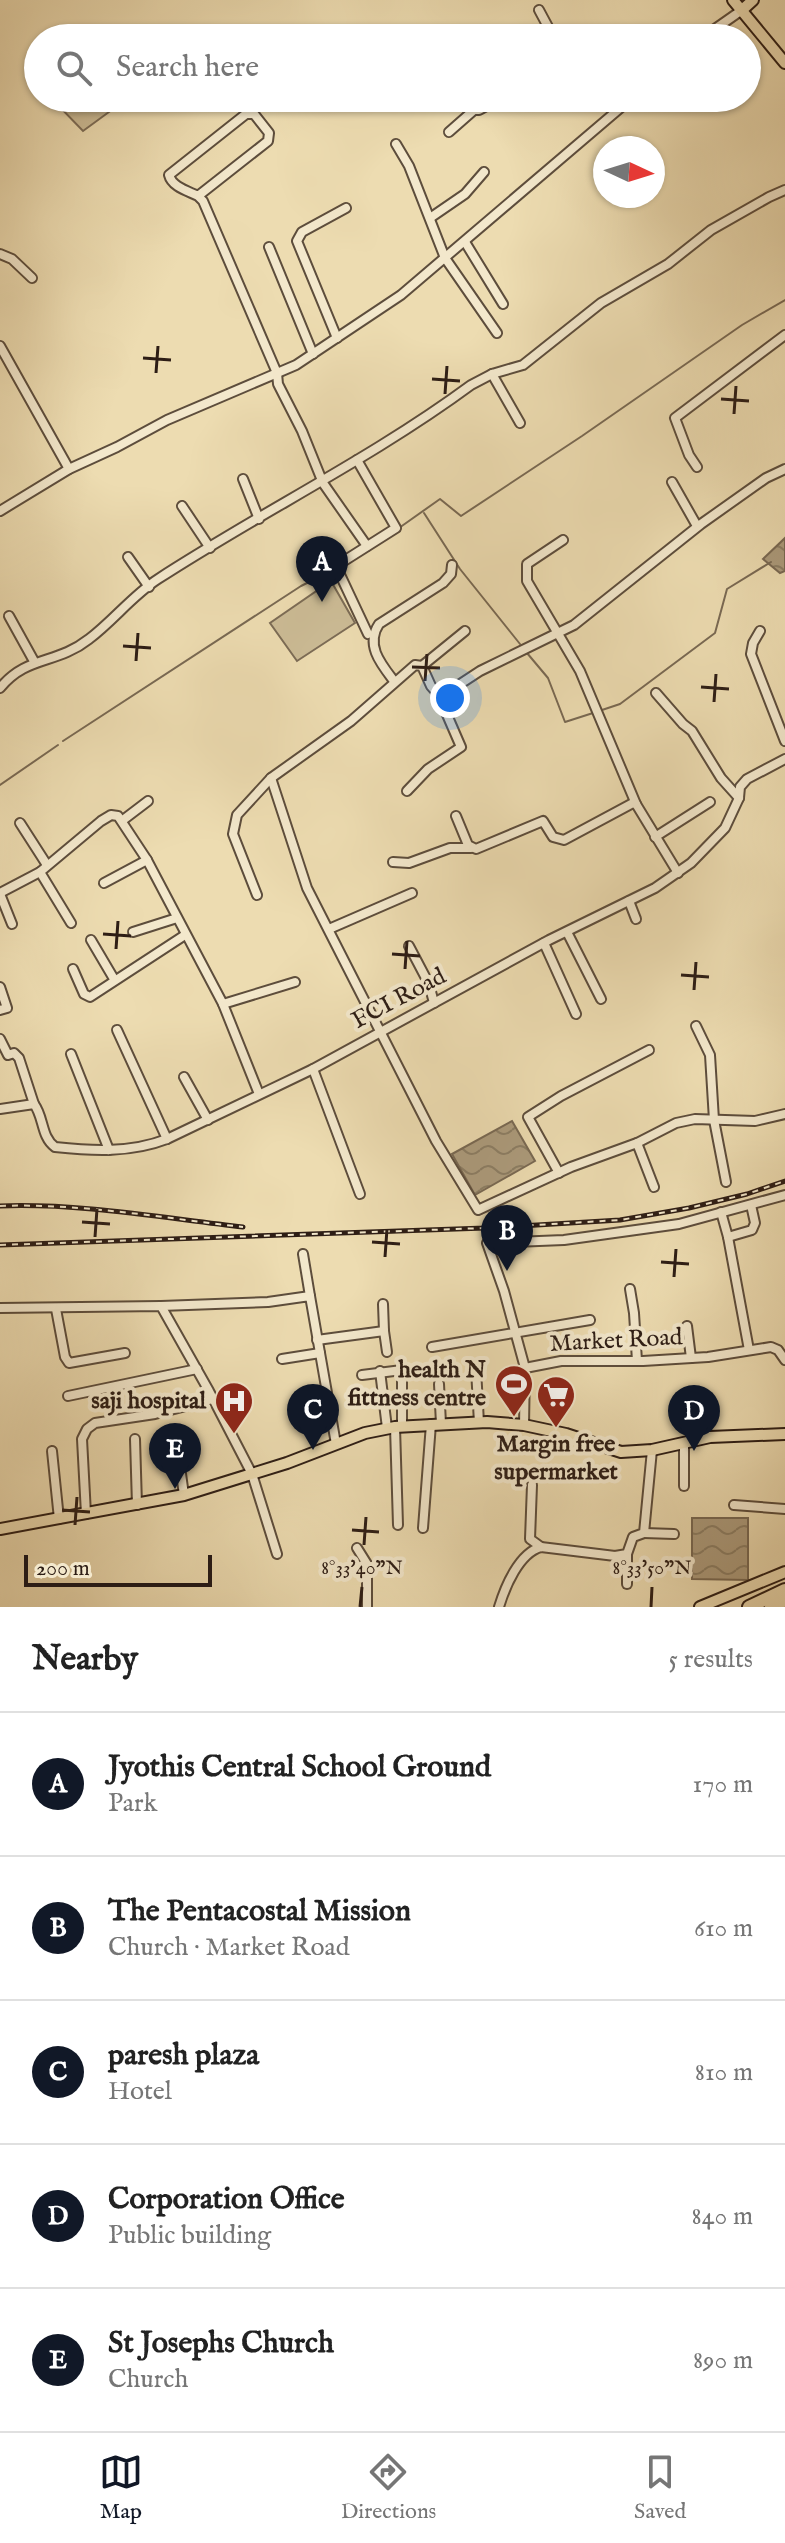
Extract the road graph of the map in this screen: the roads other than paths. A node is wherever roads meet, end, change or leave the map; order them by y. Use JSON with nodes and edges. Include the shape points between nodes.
{"nodes":[{"id":1,"x":733,"y":0,"type":"edge"},
{"id":2,"x":753,"y":0,"type":"edge"},
{"id":3,"x":539,"y":10,"type":"dead end"},
{"id":4,"x":742,"y":10,"type":"junction"},
{"id":5,"x":546,"y":24,"type":"edge"},
{"id":6,"x":722,"y":24,"type":"edge"},
{"id":7,"x":753,"y":24,"type":"edge"},
{"id":8,"x":761,"y":33,"type":"edge"},
{"id":9,"x":785,"y":63,"type":"edge"},
{"id":10,"x":472,"y":112,"type":"edge"},
{"id":11,"x":608,"y":112,"type":"edge"},
{"id":12,"x":449,"y":132,"type":"dead end"},
{"id":13,"x":396,"y":144,"type":"dead end"},
{"id":14,"x":484,"y":172,"type":"dead end"},
{"id":15,"x":785,"y":190,"type":"edge"},
{"id":16,"x":198,"y":196,"type":"junction"},
{"id":17,"x":346,"y":208,"type":"dead end"},
{"id":18,"x":430,"y":218,"type":"junction"},
{"id":19,"x":465,"y":242,"type":"junction"},
{"id":20,"x":269,"y":247,"type":"dead end"},
{"id":21,"x":0,"y":254,"type":"edge"},
{"id":22,"x":445,"y":258,"type":"junction"},
{"id":23,"x":32,"y":278,"type":"dead end"},
{"id":24,"x":503,"y":304,"type":"dead end"},
{"id":25,"x":497,"y":333,"type":"dead end"},
{"id":26,"x":785,"y":335,"type":"edge"},
{"id":27,"x":337,"y":338,"type":"junction"},
{"id":28,"x":0,"y":346,"type":"edge"},
{"id":29,"x":313,"y":354,"type":"junction"},
{"id":30,"x":277,"y":373,"type":"junction"},
{"id":31,"x":492,"y":374,"type":"junction"},
{"id":32,"x":520,"y":423,"type":"dead end"},
{"id":33,"x":357,"y":460,"type":"junction"},
{"id":34,"x":697,"y":467,"type":"dead end"},
{"id":35,"x":69,"y":469,"type":"junction"},
{"id":36,"x":785,"y":469,"type":"edge"},
{"id":37,"x":243,"y":479,"type":"dead end"},
{"id":38,"x":672,"y":482,"type":"dead end"},
{"id":39,"x":323,"y":483,"type":"junction"},
{"id":40,"x":182,"y":506,"type":"dead end"},
{"id":41,"x":0,"y":511,"type":"edge"},
{"id":42,"x":259,"y":519,"type":"junction"},
{"id":43,"x":697,"y":526,"type":"junction"},
{"id":44,"x":563,"y":540,"type":"dead end"},
{"id":45,"x":367,"y":546,"type":"junction"},
{"id":46,"x":210,"y":548,"type":"junction"},
{"id":47,"x":128,"y":557,"type":"dead end"},
{"id":48,"x":452,"y":565,"type":"dead end"},
{"id":49,"x":149,"y":587,"type":"junction"},
{"id":50,"x":9,"y":616,"type":"dead end"},
{"id":51,"x":465,"y":631,"type":"dead end"},
{"id":52,"x":760,"y":631,"type":"dead end"},
{"id":53,"x":368,"y":634,"type":"dead end"},
{"id":54,"x":560,"y":634,"type":"junction"},
{"id":55,"x":35,"y":663,"type":"junction"},
{"id":56,"x":422,"y":666,"type":"junction"},
{"id":57,"x":394,"y":681,"type":"junction"},
{"id":58,"x":0,"y":688,"type":"edge"},
{"id":59,"x":656,"y":693,"type":"dead end"},
{"id":60,"x":438,"y":694,"type":"junction"},
{"id":61,"x":785,"y":741,"type":"edge"},
{"id":62,"x":785,"y":759,"type":"edge"},
{"id":63,"x":271,"y":778,"type":"junction"},
{"id":64,"x":407,"y":791,"type":"dead end"},
{"id":65,"x":739,"y":798,"type":"junction"},
{"id":66,"x":148,"y":801,"type":"dead end"},
{"id":67,"x":710,"y":802,"type":"dead end"},
{"id":68,"x":636,"y":804,"type":"junction"},
{"id":69,"x":456,"y":816,"type":"dead end"},
{"id":70,"x":123,"y":820,"type":"junction"},
{"id":71,"x":20,"y":823,"type":"dead end"},
{"id":72,"x":655,"y":837,"type":"junction"},
{"id":73,"x":471,"y":848,"type":"junction"},
{"id":74,"x":147,"y":860,"type":"junction"},
{"id":75,"x":393,"y":862,"type":"dead end"},
{"id":76,"x":43,"y":869,"type":"junction"},
{"id":77,"x":678,"y":873,"type":"junction"},
{"id":78,"x":104,"y":883,"type":"dead end"},
{"id":79,"x":0,"y":893,"type":"edge"},
{"id":80,"x":412,"y":893,"type":"dead end"},
{"id":81,"x":257,"y":895,"type":"dead end"},
{"id":82,"x":629,"y":901,"type":"junction"},
{"id":83,"x":177,"y":918,"type":"junction"},
{"id":84,"x":636,"y":919,"type":"dead end"},
{"id":85,"x":71,"y":923,"type":"dead end"},
{"id":86,"x":12,"y":924,"type":"dead end"},
{"id":87,"x":329,"y":929,"type":"junction"},
{"id":88,"x":133,"y":932,"type":"dead end"},
{"id":89,"x":567,"y":932,"type":"junction"},
{"id":90,"x":185,"y":935,"type":"junction"},
{"id":91,"x":91,"y":940,"type":"dead end"},
{"id":92,"x":544,"y":943,"type":"junction"},
{"id":93,"x":409,"y":946,"type":"dead end"},
{"id":94,"x":73,"y":969,"type":"dead end"},
{"id":95,"x":114,"y":979,"type":"junction"},
{"id":96,"x":295,"y":982,"type":"dead end"},
{"id":97,"x":0,"y":987,"type":"edge"},
{"id":98,"x":601,"y":999,"type":"dead end"},
{"id":99,"x":434,"y":1003,"type":"junction"},
{"id":100,"x":223,"y":1004,"type":"junction"},
{"id":101,"x":0,"y":1010,"type":"edge"},
{"id":102,"x":576,"y":1014,"type":"dead end"},
{"id":103,"x":696,"y":1026,"type":"dead end"},
{"id":104,"x":117,"y":1030,"type":"dead end"},
{"id":105,"x":379,"y":1032,"type":"junction"},
{"id":106,"x":0,"y":1039,"type":"edge"},
{"id":107,"x":649,"y":1050,"type":"dead end"},
{"id":108,"x":71,"y":1054,"type":"dead end"},
{"id":109,"x":313,"y":1069,"type":"junction"},
{"id":110,"x":184,"y":1077,"type":"dead end"},
{"id":111,"x":259,"y":1094,"type":"junction"},
{"id":112,"x":34,"y":1104,"type":"junction"},
{"id":113,"x":0,"y":1109,"type":"edge"},
{"id":114,"x":785,"y":1114,"type":"edge"},
{"id":115,"x":208,"y":1120,"type":"junction"},
{"id":116,"x":714,"y":1120,"type":"junction"},
{"id":117,"x":167,"y":1139,"type":"junction"},
{"id":118,"x":637,"y":1143,"type":"junction"},
{"id":119,"x":109,"y":1150,"type":"junction"},
{"id":120,"x":559,"y":1173,"type":"junction"},
{"id":121,"x":726,"y":1182,"type":"dead end"},
{"id":122,"x":654,"y":1187,"type":"dead end"},
{"id":123,"x":360,"y":1194,"type":"dead end"},
{"id":124,"x":785,"y":1195,"type":"edge"},
{"id":125,"x":751,"y":1205,"type":"junction"},
{"id":126,"x":721,"y":1212,"type":"junction"},
{"id":127,"x":728,"y":1237,"type":"junction"},
{"id":128,"x":303,"y":1254,"type":"dead end"},
{"id":129,"x":630,"y":1289,"type":"dead end"},
{"id":130,"x":310,"y":1296,"type":"junction"},
{"id":131,"x":383,"y":1304,"type":"dead end"},
{"id":132,"x":161,"y":1306,"type":"junction"},
{"id":133,"x":0,"y":1308,"type":"edge"},
{"id":134,"x":56,"y":1309,"type":"junction"},
{"id":135,"x":590,"y":1320,"type":"dead end"},
{"id":136,"x":687,"y":1326,"type":"dead end"},
{"id":137,"x":384,"y":1331,"type":"junction"},
{"id":138,"x":516,"y":1333,"type":"junction"},
{"id":139,"x":317,"y":1340,"type":"junction"},
{"id":140,"x":432,"y":1347,"type":"dead end"},
{"id":141,"x":749,"y":1350,"type":"junction"},
{"id":142,"x":387,"y":1352,"type":"dead end"},
{"id":143,"x":125,"y":1353,"type":"dead end"},
{"id":144,"x":320,"y":1353,"type":"junction"},
{"id":145,"x":691,"y":1358,"type":"junction"},
{"id":146,"x":282,"y":1359,"type":"dead end"},
{"id":147,"x":785,"y":1360,"type":"edge"},
{"id":148,"x":637,"y":1361,"type":"junction"},
{"id":149,"x":525,"y":1368,"type":"junction"},
{"id":150,"x":197,"y":1369,"type":"junction"},
{"id":151,"x":476,"y":1369,"type":"dead end"},
{"id":152,"x":380,"y":1371,"type":"junction"},
{"id":153,"x":362,"y":1375,"type":"dead end"},
{"id":154,"x":439,"y":1384,"type":"dead end"},
{"id":155,"x":68,"y":1396,"type":"dead end"},
{"id":156,"x":213,"y":1399,"type":"junction"},
{"id":157,"x":479,"y":1423,"type":"junction"},
{"id":158,"x":436,"y":1424,"type":"junction"},
{"id":159,"x":524,"y":1425,"type":"junction"},
{"id":160,"x":395,"y":1427,"type":"junction"},
{"id":161,"x":785,"y":1434,"type":"edge"},
{"id":162,"x":176,"y":1438,"type":"dead end"},
{"id":163,"x":135,"y":1439,"type":"dead end"},
{"id":164,"x":684,"y":1443,"type":"junction"},
{"id":165,"x":336,"y":1444,"type":"junction"},
{"id":166,"x":652,"y":1450,"type":"junction"},
{"id":167,"x":52,"y":1451,"type":"dead end"},
{"id":168,"x":252,"y":1474,"type":"junction"},
{"id":169,"x":532,"y":1485,"type":"dead end"},
{"id":170,"x":684,"y":1486,"type":"dead end"},
{"id":171,"x":184,"y":1495,"type":"junction"},
{"id":172,"x":137,"y":1505,"type":"junction"},
{"id":173,"x":734,"y":1505,"type":"dead end"},
{"id":174,"x":785,"y":1509,"type":"edge"},
{"id":175,"x":86,"y":1514,"type":"junction"},
{"id":176,"x":59,"y":1519,"type":"junction"},
{"id":177,"x":398,"y":1525,"type":"dead end"},
{"id":178,"x":423,"y":1528,"type":"dead end"},
{"id":179,"x":0,"y":1529,"type":"edge"},
{"id":180,"x":644,"y":1533,"type":"junction"},
{"id":181,"x":674,"y":1534,"type":"dead end"},
{"id":182,"x":541,"y":1547,"type":"junction"},
{"id":183,"x":357,"y":1548,"type":"dead end"},
{"id":184,"x":277,"y":1554,"type":"dead end"},
{"id":185,"x":627,"y":1554,"type":"junction"},
{"id":186,"x":785,"y":1572,"type":"edge"},
{"id":187,"x":785,"y":1579,"type":"edge"},
{"id":188,"x":627,"y":1584,"type":"dead end"},
{"id":189,"x":785,"y":1590,"type":"edge"},
{"id":190,"x":785,"y":1600,"type":"edge"},
{"id":191,"x":367,"y":1607,"type":"edge"},
{"id":192,"x":499,"y":1607,"type":"edge"},
{"id":193,"x":700,"y":1607,"type":"edge"},
{"id":194,"x":716,"y":1607,"type":"edge"},
{"id":195,"x":749,"y":1607,"type":"edge"},
{"id":196,"x":771,"y":1607,"type":"edge"}],
"edges":[{"from":1,"to":4,"type":"main road"},
{"from":2,"to":4,"type":"main road"},
{"from":3,"to":5,"type":"street"},
{"from":4,"to":6,"type":"street"},
{"from":4,"to":7,"type":"main road"},
{"from":8,"to":9,"type":"main road"},
{"from":10,"to":12,"type":"street"},
{"from":11,"to":19,"type":"street"},
{"from":13,"to":18,"type":"street"},
{"from":14,"to":18,"type":"street","via":[[465,194]]},
{"from":15,"to":31,"type":"street","via":[[711,230],[668,264],[601,303],[523,365]]},
{"from":16,"to":16,"type":"street","via":[[268,141],[269,133],[254,114],[246,114],[169,175],[177,186]]},
{"from":16,"to":30,"type":"street"},
{"from":17,"to":27,"type":"street","via":[[302,232],[297,241]]},
{"from":18,"to":22,"type":"street"},
{"from":19,"to":22,"type":"street"},
{"from":19,"to":24,"type":"street"},
{"from":20,"to":29,"type":"street"},
{"from":21,"to":23,"type":"street"},
{"from":22,"to":25,"type":"street"},
{"from":22,"to":27,"type":"street"},
{"from":26,"to":34,"type":"street","via":[[675,418]]},
{"from":27,"to":29,"type":"street"},
{"from":28,"to":35,"type":"street"},
{"from":29,"to":30,"type":"street"},
{"from":30,"to":35,"type":"street"},
{"from":30,"to":39,"type":"street"},
{"from":31,"to":32,"type":"street"},
{"from":31,"to":33,"type":"street"},
{"from":33,"to":39,"type":"street"},
{"from":33,"to":45,"type":"street","via":[[396,528]]},
{"from":35,"to":41,"type":"street"},
{"from":36,"to":43,"type":"street"},
{"from":37,"to":42,"type":"street"},
{"from":38,"to":43,"type":"street"},
{"from":39,"to":42,"type":"street"},
{"from":39,"to":45,"type":"street"},
{"from":40,"to":46,"type":"street"},
{"from":42,"to":46,"type":"street"},
{"from":43,"to":54,"type":"street"},
{"from":44,"to":54,"type":"street","via":[[527,564],[526,572]]},
{"from":45,"to":53,"type":"street","via":[[336,566]]},
{"from":46,"to":49,"type":"street"},
{"from":47,"to":49,"type":"street"},
{"from":48,"to":57,"type":"street","via":[[443,583],[375,631],[374,652]]},
{"from":49,"to":55,"type":"street","via":[[69,653]]},
{"from":50,"to":55,"type":"street"},
{"from":51,"to":56,"type":"street"},
{"from":52,"to":61,"type":"street","via":[[751,654]]},
{"from":54,"to":60,"type":"street"},
{"from":54,"to":68,"type":"street"},
{"from":55,"to":58,"type":"street","via":[[15,671]]},
{"from":56,"to":57,"type":"street","via":[[415,665]]},
{"from":56,"to":60,"type":"street"},
{"from":57,"to":63,"type":"street","via":[[351,721]]},
{"from":59,"to":65,"type":"street","via":[[692,731]]},
{"from":60,"to":64,"type":"street","via":[[461,747]]},
{"from":62,"to":65,"type":"street","name":"FCI Road","via":[[747,779]]},
{"from":63,"to":81,"type":"street","via":[[234,821],[233,834]]},
{"from":63,"to":87,"type":"street","via":[[307,888]]},
{"from":65,"to":77,"type":"street","name":"FCI Road","via":[[725,828]]},
{"from":66,"to":70,"type":"street"},
{"from":67,"to":72,"type":"street"},
{"from":68,"to":72,"type":"street"},
{"from":68,"to":73,"type":"street","via":[[564,840],[553,837],[543,821]]},
{"from":69,"to":73,"type":"street"},
{"from":70,"to":74,"type":"street"},
{"from":70,"to":76,"type":"street","via":[[108,816]]},
{"from":71,"to":76,"type":"street"},
{"from":72,"to":77,"type":"street"},
{"from":73,"to":75,"type":"street"},
{"from":74,"to":78,"type":"street"},
{"from":74,"to":83,"type":"street"},
{"from":76,"to":79,"type":"street"},
{"from":76,"to":85,"type":"street"},
{"from":77,"to":82,"type":"street","name":"FCI Road"},
{"from":79,"to":86,"type":"street"},
{"from":80,"to":87,"type":"street"},
{"from":82,"to":84,"type":"street"},
{"from":82,"to":89,"type":"street","name":"FCI Road"},
{"from":83,"to":88,"type":"street"},
{"from":83,"to":90,"type":"street"},
{"from":87,"to":105,"type":"street"},
{"from":89,"to":92,"type":"street","name":"FCI Road"},
{"from":89,"to":98,"type":"street"},
{"from":90,"to":95,"type":"street"},
{"from":90,"to":100,"type":"street"},
{"from":91,"to":95,"type":"street"},
{"from":92,"to":99,"type":"street","name":"FCI Road"},
{"from":92,"to":102,"type":"street"},
{"from":93,"to":99,"type":"street"},
{"from":94,"to":95,"type":"street","via":[[87,997]]},
{"from":96,"to":100,"type":"street"},
{"from":97,"to":101,"type":"street","via":[[7,1008]]},
{"from":99,"to":105,"type":"street","name":"FCI Road"},
{"from":100,"to":111,"type":"street"},
{"from":103,"to":116,"type":"street","via":[[710,1055]]},
{"from":104,"to":117,"type":"street"},
{"from":105,"to":109,"type":"street","name":"FCI Road"},
{"from":105,"to":120,"type":"street","via":[[478,1210]]},
{"from":106,"to":112,"type":"street","via":[[8,1055],[19,1058]]},
{"from":107,"to":120,"type":"street","via":[[528,1117]]},
{"from":108,"to":119,"type":"street"},
{"from":109,"to":111,"type":"street","name":"FCI Road"},
{"from":109,"to":123,"type":"street"},
{"from":110,"to":115,"type":"street"},
{"from":111,"to":115,"type":"street","name":"FCI Road"},
{"from":112,"to":113,"type":"street"},
{"from":112,"to":119,"type":"street","name":"FCI Road","via":[[50,1144]]},
{"from":114,"to":116,"type":"street","via":[[755,1121]]},
{"from":115,"to":117,"type":"street","name":"FCI Road"},
{"from":116,"to":118,"type":"street","via":[[676,1123]]},
{"from":116,"to":121,"type":"street"},
{"from":117,"to":119,"type":"street","name":"FCI Road"},
{"from":118,"to":120,"type":"street"},
{"from":118,"to":122,"type":"street"},
{"from":124,"to":125,"type":"street"},
{"from":125,"to":126,"type":"street"},
{"from":125,"to":127,"type":"street","via":[[752,1230]]},
{"from":126,"to":127,"type":"street"},
{"from":126,"to":138,"type":"street","name":"Market Road","via":[[679,1224],[564,1240],[487,1243]]},
{"from":127,"to":141,"type":"street"},
{"from":128,"to":130,"type":"street"},
{"from":129,"to":148,"type":"street"},
{"from":130,"to":132,"type":"street"},
{"from":130,"to":139,"type":"street"},
{"from":131,"to":137,"type":"street"},
{"from":132,"to":134,"type":"street"},
{"from":132,"to":150,"type":"street"},
{"from":133,"to":134,"type":"street"},
{"from":134,"to":143,"type":"street","via":[[69,1363]]},
{"from":135,"to":138,"type":"street"},
{"from":136,"to":145,"type":"street"},
{"from":137,"to":139,"type":"street"},
{"from":137,"to":142,"type":"street"},
{"from":138,"to":140,"type":"street"},
{"from":138,"to":149,"type":"street","name":"Market Road"},
{"from":139,"to":144,"type":"street"},
{"from":141,"to":145,"type":"street","name":"Market Road"},
{"from":141,"to":147,"type":"street","name":"Market Road","via":[[771,1347]]},
{"from":144,"to":146,"type":"street"},
{"from":144,"to":165,"type":"street"},
{"from":145,"to":148,"type":"street","name":"Market Road"},
{"from":148,"to":149,"type":"street","name":"Market Road","via":[[561,1361]]},
{"from":149,"to":159,"type":"street"},
{"from":150,"to":155,"type":"street"},
{"from":150,"to":156,"type":"street"},
{"from":151,"to":157,"type":"street"},
{"from":152,"to":153,"type":"street"},
{"from":152,"to":160,"type":"street"},
{"from":152,"to":160,"type":"street","via":[[402,1370]]},
{"from":154,"to":158,"type":"street"},
{"from":156,"to":168,"type":"street"},
{"from":156,"to":175,"type":"street","via":[[90,1425],[82,1439]]},
{"from":157,"to":158,"type":"main road"},
{"from":157,"to":159,"type":"main road"},
{"from":158,"to":160,"type":"main road"},
{"from":158,"to":178,"type":"street"},
{"from":159,"to":166,"type":"main road","via":[[621,1452]]},
{"from":160,"to":165,"type":"main road"},
{"from":160,"to":177,"type":"street"},
{"from":161,"to":164,"type":"main road"},
{"from":162,"to":171,"type":"street"},
{"from":163,"to":172,"type":"street"},
{"from":164,"to":166,"type":"main road"},
{"from":164,"to":170,"type":"street"},
{"from":165,"to":168,"type":"main road"},
{"from":166,"to":180,"type":"street"},
{"from":167,"to":176,"type":"street"},
{"from":168,"to":171,"type":"main road"},
{"from":168,"to":184,"type":"street"},
{"from":169,"to":182,"type":"street","via":[[530,1539]]},
{"from":171,"to":172,"type":"main road"},
{"from":172,"to":175,"type":"main road"},
{"from":173,"to":174,"type":"street"},
{"from":175,"to":176,"type":"main road"},
{"from":176,"to":179,"type":"main road"},
{"from":180,"to":181,"type":"street"},
{"from":180,"to":185,"type":"street","via":[[633,1537]]},
{"from":182,"to":185,"type":"street"},
{"from":182,"to":192,"type":"street","via":[[526,1555]]},
{"from":183,"to":191,"type":"street","via":[[367,1564]]},
{"from":185,"to":188,"type":"street"},
{"from":186,"to":193,"type":"main road"},
{"from":187,"to":194,"type":"main road"},
{"from":189,"to":195,"type":"highway"},
{"from":190,"to":196,"type":"highway"}]}
